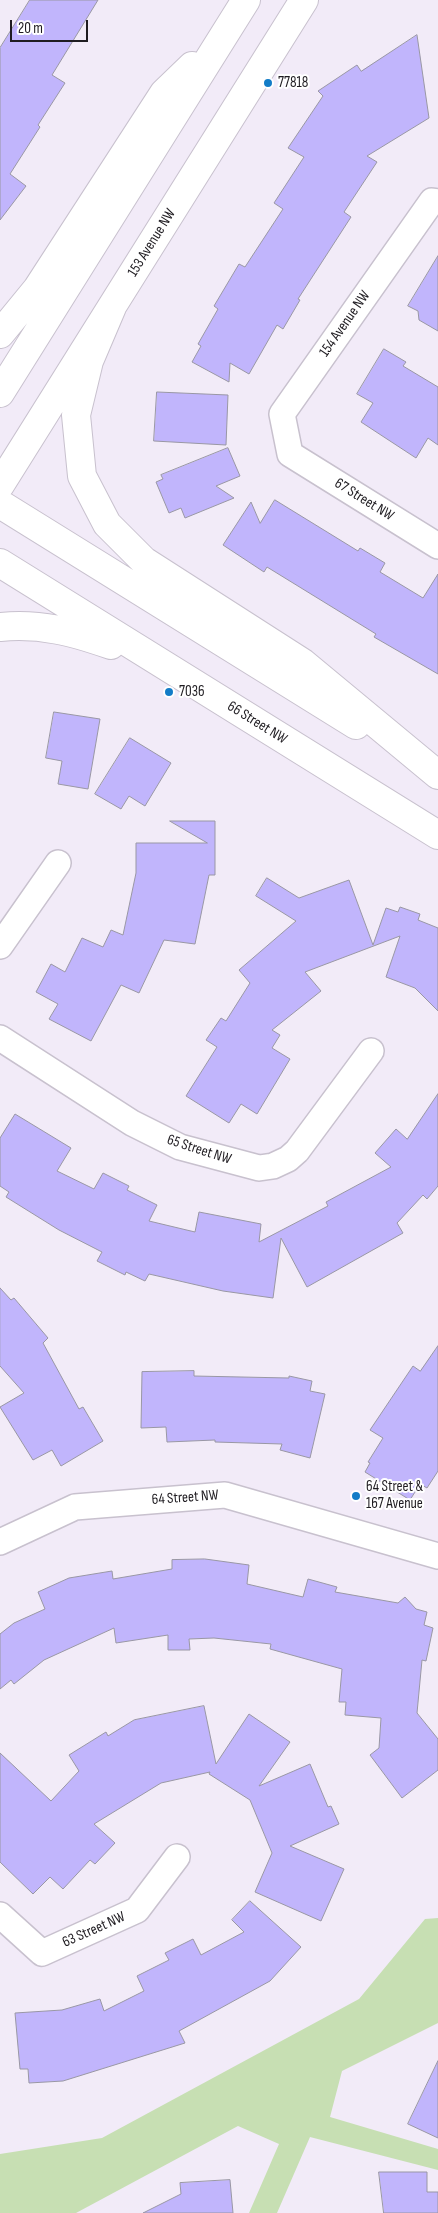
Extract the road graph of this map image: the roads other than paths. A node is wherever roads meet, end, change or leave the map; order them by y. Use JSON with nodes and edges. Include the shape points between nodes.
{"nodes":[{"id":1,"x":246,"y":0,"type":"edge"},
{"id":2,"x":304,"y":0,"type":"edge"},
{"id":3,"x":225,"y":33,"type":"junction"},
{"id":4,"x":435,"y":201,"type":"edge"},
{"id":5,"x":112,"y":307,"type":"junction"},
{"id":6,"x":0,"y":334,"type":"edge"},
{"id":7,"x":0,"y":393,"type":"edge"},
{"id":8,"x":290,"y":454,"type":"joint"},
{"id":9,"x":0,"y":485,"type":"edge"},
{"id":10,"x":0,"y":504,"type":"edge"},
{"id":11,"x":438,"y":546,"type":"edge"},
{"id":12,"x":0,"y":564,"type":"edge"},
{"id":13,"x":0,"y":627,"type":"edge"},
{"id":14,"x":152,"y":658,"type":"junction"},
{"id":15,"x":438,"y":775,"type":"edge"},
{"id":16,"x":438,"y":836,"type":"edge"},
{"id":17,"x":58,"y":863,"type":"dead end"},
{"id":18,"x":0,"y":946,"type":"edge"},
{"id":19,"x":0,"y":1038,"type":"edge"},
{"id":20,"x":371,"y":1051,"type":"dead end"},
{"id":21,"x":3,"y":1532,"type":"edge"},
{"id":22,"x":436,"y":1552,"type":"edge"},
{"id":23,"x":177,"y":1857,"type":"dead end"},
{"id":24,"x":0,"y":1915,"type":"edge"}],
"edges":[{"from":1,"to":3,"type":"main road"},
{"from":2,"to":5,"type":"main road","name":"153 Avenue NW"},
{"from":3,"to":6,"type":"main road","via":[[164,93],[37,289]]},
{"from":3,"to":7,"type":"main road"},
{"from":4,"to":8,"type":"street","name":"154 Avenue NW","via":[[282,414]]},
{"from":5,"to":9,"type":"main road","name":"153 Avenue NW"},
{"from":5,"to":15,"type":"main road","via":[[89,361],[76,415],[82,476],[107,524],[144,562],[303,663]]},
{"from":8,"to":11,"type":"street","name":"67 Street NW"},
{"from":10,"to":15,"type":"main road"},
{"from":12,"to":14,"type":"main road","name":"66 Street NW"},
{"from":13,"to":14,"type":"main road","via":[[20,625],[67,630]]},
{"from":14,"to":16,"type":"main road","name":"66 Street NW"},
{"from":17,"to":18,"type":"street"},
{"from":19,"to":20,"type":"street","name":"65 Street NW","via":[[132,1123],[173,1144],[259,1168],[273,1166],[297,1151]]},
{"from":21,"to":22,"type":"street","name":"64 Street NW","via":[[75,1507],[225,1495]]},
{"from":23,"to":24,"type":"street","name":"63 Street NW","via":[[137,1910],[42,1953]]}]}
